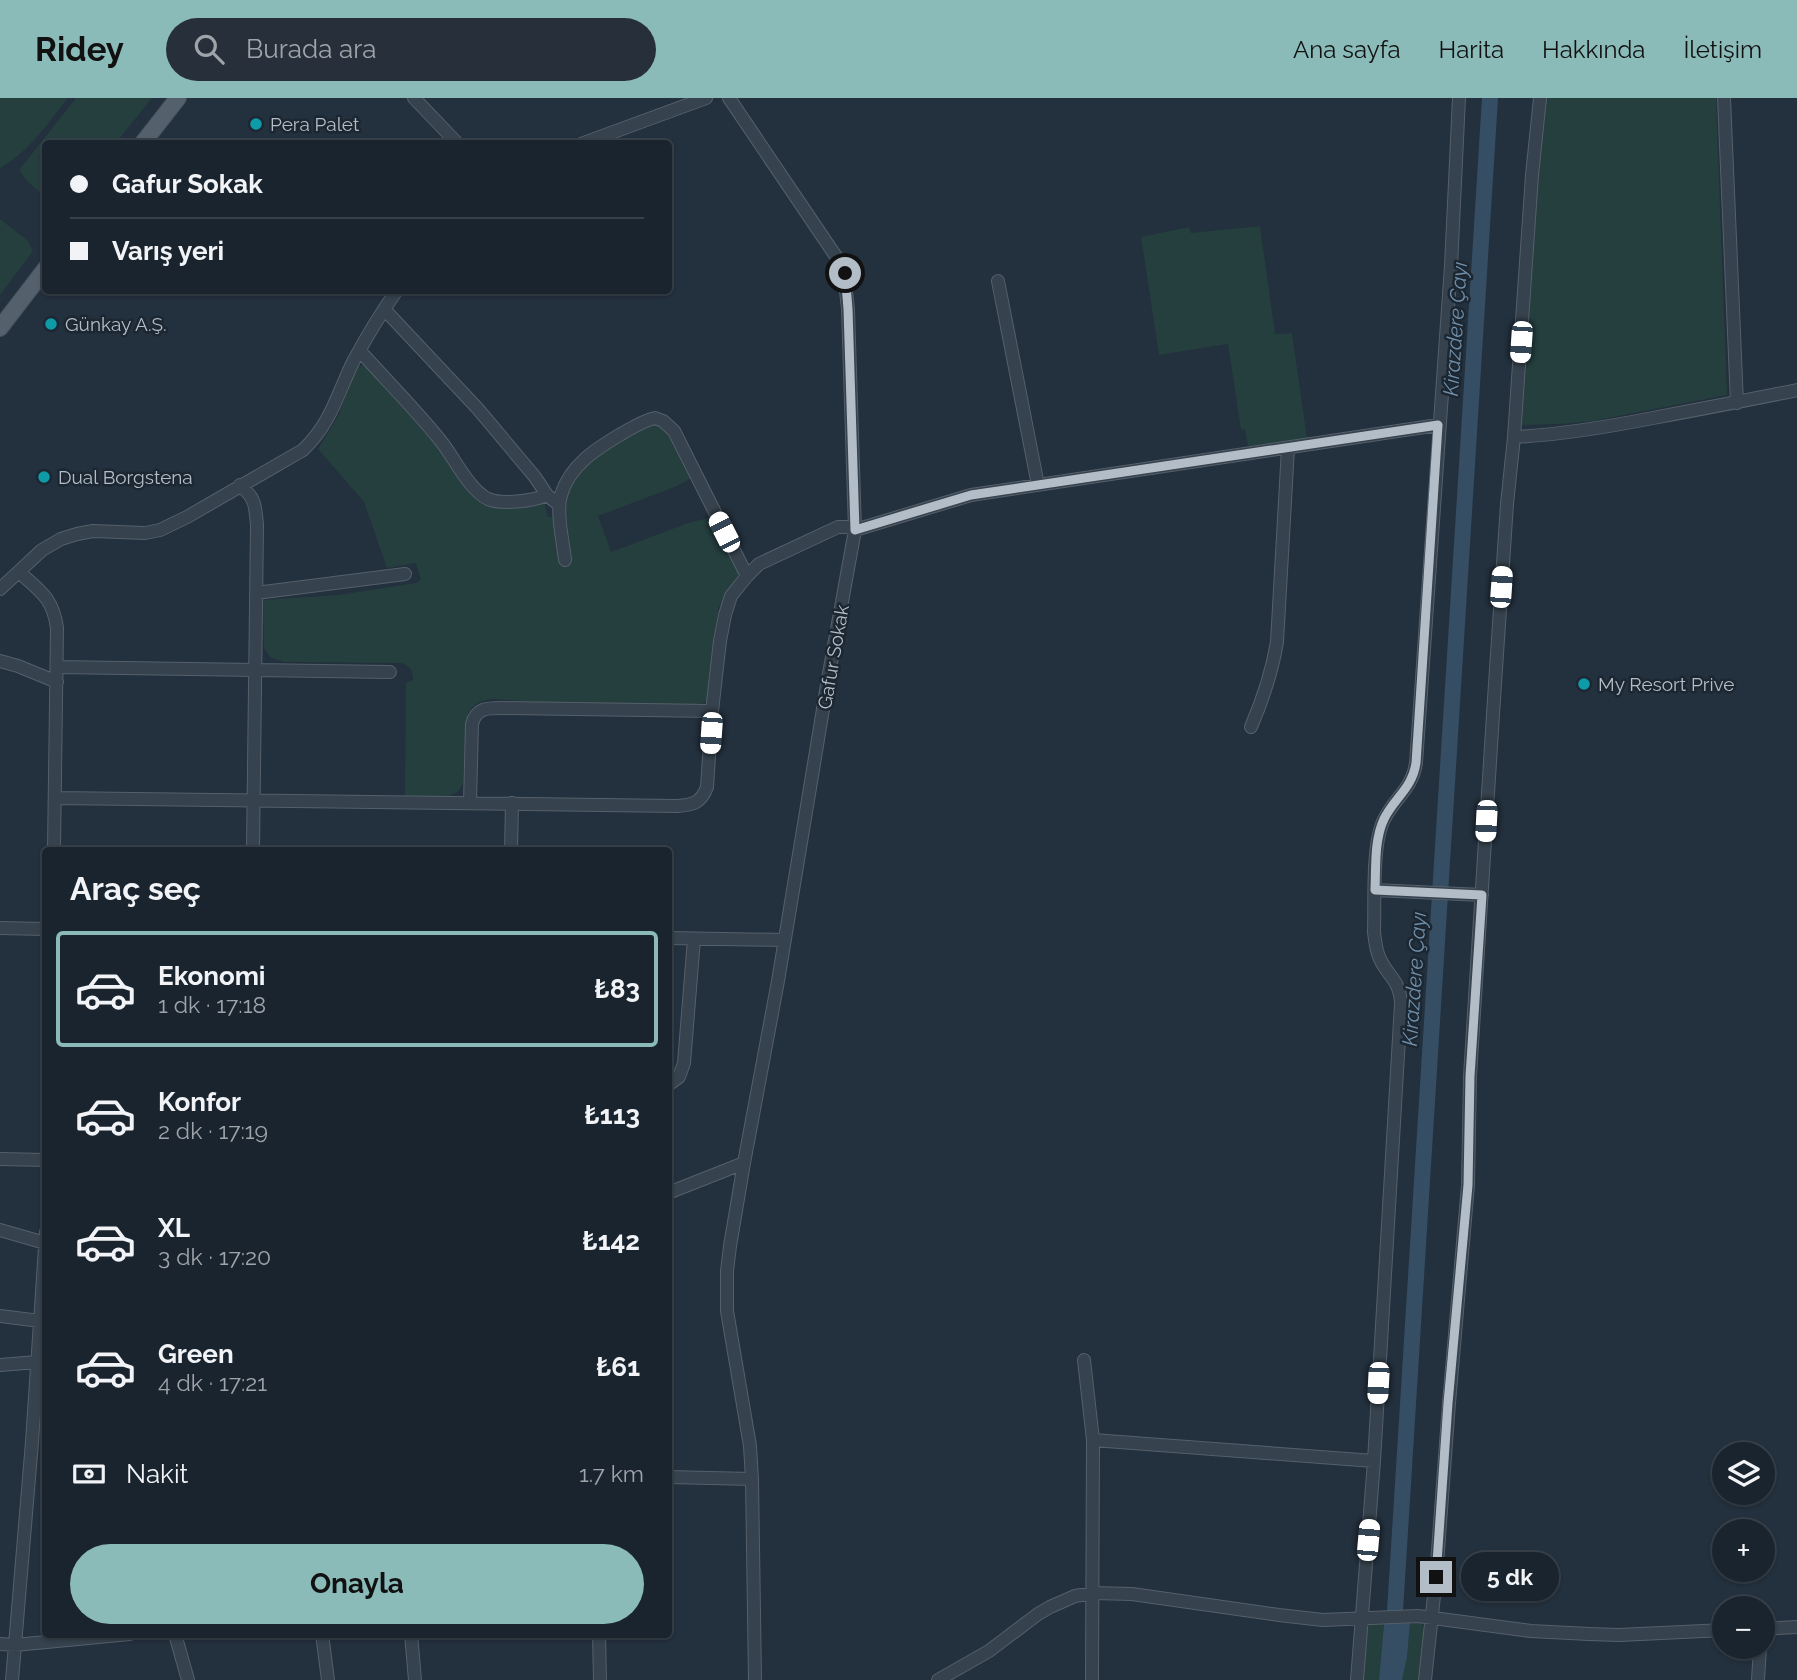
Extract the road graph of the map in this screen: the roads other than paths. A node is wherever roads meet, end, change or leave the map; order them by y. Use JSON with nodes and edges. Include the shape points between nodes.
{"nodes":[{"id":1,"x":167,"y":98,"type":"edge"},
{"id":2,"x":178,"y":98,"type":"edge"},
{"id":3,"x":414,"y":98,"type":"edge"},
{"id":4,"x":706,"y":98,"type":"edge"},
{"id":5,"x":729,"y":98,"type":"edge"},
{"id":6,"x":1459,"y":98,"type":"edge"},
{"id":7,"x":1540,"y":98,"type":"edge"},
{"id":8,"x":1724,"y":98,"type":"edge"},
{"id":9,"x":134,"y":140,"type":"edge"},
{"id":10,"x":145,"y":140,"type":"edge"},
{"id":11,"x":454,"y":140,"type":"edge"},
{"id":12,"x":592,"y":140,"type":"edge"},
{"id":13,"x":42,"y":260,"type":"edge"},
{"id":14,"x":42,"y":273,"type":"edge"},
{"id":15,"x":998,"y":281,"type":"dead end"},
{"id":16,"x":394,"y":294,"type":"edge"},
{"id":17,"x":384,"y":309,"type":"junction"},
{"id":18,"x":0,"y":315,"type":"edge"},
{"id":19,"x":0,"y":328,"type":"edge"},
{"id":20,"x":360,"y":351,"type":"junction"},
{"id":21,"x":1797,"y":390,"type":"edge"},
{"id":22,"x":1737,"y":403,"type":"junction"},
{"id":23,"x":1438,"y":425,"type":"junction"},
{"id":24,"x":1514,"y":437,"type":"junction"},
{"id":25,"x":1288,"y":448,"type":"junction"},
{"id":26,"x":240,"y":485,"type":"junction"},
{"id":27,"x":1038,"y":485,"type":"junction"},
{"id":28,"x":547,"y":495,"type":"junction"},
{"id":29,"x":559,"y":505,"type":"junction"},
{"id":30,"x":855,"y":530,"type":"junction"},
{"id":31,"x":565,"y":560,"type":"dead end"},
{"id":32,"x":19,"y":572,"type":"junction"},
{"id":33,"x":405,"y":574,"type":"dead end"},
{"id":34,"x":747,"y":576,"type":"junction"},
{"id":35,"x":0,"y":589,"type":"edge"},
{"id":36,"x":256,"y":593,"type":"junction"},
{"id":37,"x":0,"y":661,"type":"edge"},
{"id":38,"x":57,"y":667,"type":"junction"},
{"id":39,"x":255,"y":669,"type":"junction"},
{"id":40,"x":390,"y":672,"type":"dead end"},
{"id":41,"x":57,"y":682,"type":"junction"},
{"id":42,"x":712,"y":711,"type":"junction"},
{"id":43,"x":1251,"y":727,"type":"dead end"},
{"id":44,"x":55,"y":797,"type":"junction"},
{"id":45,"x":254,"y":800,"type":"junction"},
{"id":46,"x":470,"y":803,"type":"junction"},
{"id":47,"x":512,"y":803,"type":"junction"},
{"id":48,"x":54,"y":847,"type":"edge"},
{"id":49,"x":253,"y":847,"type":"edge"},
{"id":50,"x":511,"y":847,"type":"edge"},
{"id":51,"x":1380,"y":890,"type":"junction"},
{"id":52,"x":1477,"y":895,"type":"junction"},
{"id":53,"x":0,"y":928,"type":"edge"},
{"id":54,"x":42,"y":929,"type":"edge"},
{"id":55,"x":672,"y":938,"type":"edge"},
{"id":56,"x":694,"y":939,"type":"junction"},
{"id":57,"x":785,"y":940,"type":"junction"},
{"id":58,"x":672,"y":1082,"type":"edge"},
{"id":59,"x":0,"y":1159,"type":"edge"},
{"id":60,"x":42,"y":1160,"type":"edge"},
{"id":61,"x":744,"y":1163,"type":"junction"},
{"id":62,"x":672,"y":1191,"type":"edge"},
{"id":63,"x":0,"y":1230,"type":"edge"},
{"id":64,"x":42,"y":1242,"type":"edge"},
{"id":65,"x":42,"y":1290,"type":"edge"},
{"id":66,"x":0,"y":1316,"type":"edge"},
{"id":67,"x":40,"y":1321,"type":"junction"},
{"id":68,"x":1084,"y":1360,"type":"dead end"},
{"id":69,"x":37,"y":1362,"type":"junction"},
{"id":70,"x":0,"y":1365,"type":"edge"},
{"id":71,"x":1093,"y":1440,"type":"junction"},
{"id":72,"x":32,"y":1442,"type":"junction"},
{"id":73,"x":42,"y":1442,"type":"edge"},
{"id":74,"x":1374,"y":1461,"type":"junction"},
{"id":75,"x":672,"y":1477,"type":"edge"},
{"id":76,"x":752,"y":1479,"type":"junction"},
{"id":77,"x":1094,"y":1593,"type":"junction"},
{"id":78,"x":1432,"y":1618,"type":"junction"},
{"id":79,"x":1362,"y":1619,"type":"junction"},
{"id":80,"x":1797,"y":1628,"type":"edge"},
{"id":81,"x":1775,"y":1629,"type":"edge"},
{"id":82,"x":1712,"y":1630,"type":"edge"},
{"id":83,"x":88,"y":1638,"type":"edge"},
{"id":84,"x":176,"y":1638,"type":"edge"},
{"id":85,"x":322,"y":1638,"type":"edge"},
{"id":86,"x":411,"y":1638,"type":"edge"},
{"id":87,"x":599,"y":1638,"type":"edge"},
{"id":88,"x":0,"y":1644,"type":"edge"},
{"id":89,"x":15,"y":1645,"type":"junction"},
{"id":90,"x":1759,"y":1659,"type":"edge"},
{"id":91,"x":946,"y":1678,"type":"edge"},
{"id":92,"x":12,"y":1680,"type":"edge"},
{"id":93,"x":188,"y":1680,"type":"edge"},
{"id":94,"x":328,"y":1680,"type":"edge"},
{"id":95,"x":415,"y":1680,"type":"edge"},
{"id":96,"x":600,"y":1680,"type":"edge"},
{"id":97,"x":755,"y":1680,"type":"edge"},
{"id":98,"x":1092,"y":1680,"type":"edge"},
{"id":99,"x":1357,"y":1680,"type":"edge"},
{"id":100,"x":1425,"y":1680,"type":"edge"},
{"id":101,"x":1758,"y":1680,"type":"edge"}],
"edges":[{"from":1,"to":9,"type":"main road"},
{"from":2,"to":10,"type":"main road"},
{"from":3,"to":11,"type":"street"},
{"from":4,"to":12,"type":"street"},
{"from":5,"to":30,"type":"street","name":"Gafur Sokak","via":[[845,273]]},
{"from":6,"to":23,"type":"street"},
{"from":7,"to":24,"type":"street"},
{"from":8,"to":22,"type":"street"},
{"from":13,"to":18,"type":"main road"},
{"from":14,"to":19,"type":"main road"},
{"from":15,"to":27,"type":"street"},
{"from":16,"to":17,"type":"street"},
{"from":17,"to":20,"type":"street"},
{"from":17,"to":28,"type":"street","via":[[478,409]]},
{"from":20,"to":26,"type":"street","via":[[333,411],[315,438],[303,450]]},
{"from":20,"to":28,"type":"street","via":[[442,442],[482,496],[505,502]]},
{"from":21,"to":22,"type":"street"},
{"from":22,"to":24,"type":"street","via":[[1579,431]]},
{"from":23,"to":25,"type":"street"},
{"from":23,"to":51,"type":"street","via":[[1415,776],[1382,822],[1377,852]]},
{"from":24,"to":52,"type":"street"},
{"from":25,"to":27,"type":"street"},
{"from":25,"to":43,"type":"street","via":[[1277,642],[1272,671]]},
{"from":26,"to":32,"type":"street","via":[[152,533],[93,531],[61,539]]},
{"from":26,"to":36,"type":"street","via":[[254,500]]},
{"from":27,"to":30,"type":"street","via":[[971,495]]},
{"from":28,"to":29,"type":"street"},
{"from":29,"to":31,"type":"street"},
{"from":29,"to":34,"type":"street","via":[[568,480],[588,455],[641,423],[659,419],[674,431]]},
{"from":30,"to":34,"type":"street","via":[[838,527],[760,565]]},
{"from":30,"to":57,"type":"street","name":"Gafur Sokak"},
{"from":32,"to":35,"type":"street"},
{"from":32,"to":38,"type":"street","via":[[52,607]]},
{"from":33,"to":36,"type":"street"},
{"from":34,"to":42,"type":"street","via":[[727,604]]},
{"from":36,"to":39,"type":"street"},
{"from":37,"to":41,"type":"street"},
{"from":38,"to":39,"type":"street"},
{"from":38,"to":41,"type":"street"},
{"from":39,"to":40,"type":"street"},
{"from":39,"to":45,"type":"street"},
{"from":41,"to":44,"type":"street"},
{"from":42,"to":46,"type":"street","via":[[478,711],[472,724]]},
{"from":42,"to":47,"type":"street","via":[[707,788],[695,804]]},
{"from":44,"to":45,"type":"street"},
{"from":44,"to":48,"type":"street"},
{"from":45,"to":46,"type":"street"},
{"from":45,"to":49,"type":"street"},
{"from":46,"to":47,"type":"street"},
{"from":47,"to":50,"type":"street"},
{"from":51,"to":52,"type":"street"},
{"from":51,"to":74,"type":"street","via":[[1375,945],[1381,963],[1398,986],[1401,1004]]},
{"from":52,"to":78,"type":"street","via":[[1468,1185]]},
{"from":53,"to":54,"type":"street"},
{"from":55,"to":56,"type":"street"},
{"from":56,"to":57,"type":"street"},
{"from":56,"to":58,"type":"street","via":[[684,1063]]},
{"from":57,"to":61,"type":"street","name":"Gafur Sokak"},
{"from":59,"to":60,"type":"street"},
{"from":61,"to":62,"type":"street"},
{"from":61,"to":76,"type":"street","name":"Gafur Sokak","via":[[727,1271],[727,1311]]},
{"from":63,"to":64,"type":"street"},
{"from":65,"to":67,"type":"street"},
{"from":66,"to":67,"type":"street"},
{"from":67,"to":69,"type":"street"},
{"from":68,"to":71,"type":"street"},
{"from":69,"to":70,"type":"street"},
{"from":69,"to":72,"type":"street"},
{"from":71,"to":74,"type":"street"},
{"from":71,"to":77,"type":"street"},
{"from":72,"to":73,"type":"street"},
{"from":72,"to":89,"type":"street"},
{"from":74,"to":79,"type":"street"},
{"from":75,"to":76,"type":"street"},
{"from":76,"to":97,"type":"street","name":"Gafur Sokak"},
{"from":77,"to":79,"type":"street","via":[[1306,1618]]},
{"from":77,"to":91,"type":"street","via":[[1050,1607]]},
{"from":77,"to":98,"type":"street"},
{"from":78,"to":79,"type":"street"},
{"from":78,"to":82,"type":"street","via":[[1531,1632]]},
{"from":78,"to":100,"type":"street"},
{"from":79,"to":99,"type":"street"},
{"from":80,"to":81,"type":"street"},
{"from":83,"to":89,"type":"street"},
{"from":84,"to":93,"type":"street"},
{"from":85,"to":94,"type":"street"},
{"from":86,"to":95,"type":"street"},
{"from":87,"to":96,"type":"street"},
{"from":88,"to":89,"type":"street"},
{"from":89,"to":92,"type":"street"},
{"from":90,"to":101,"type":"street"}]}
